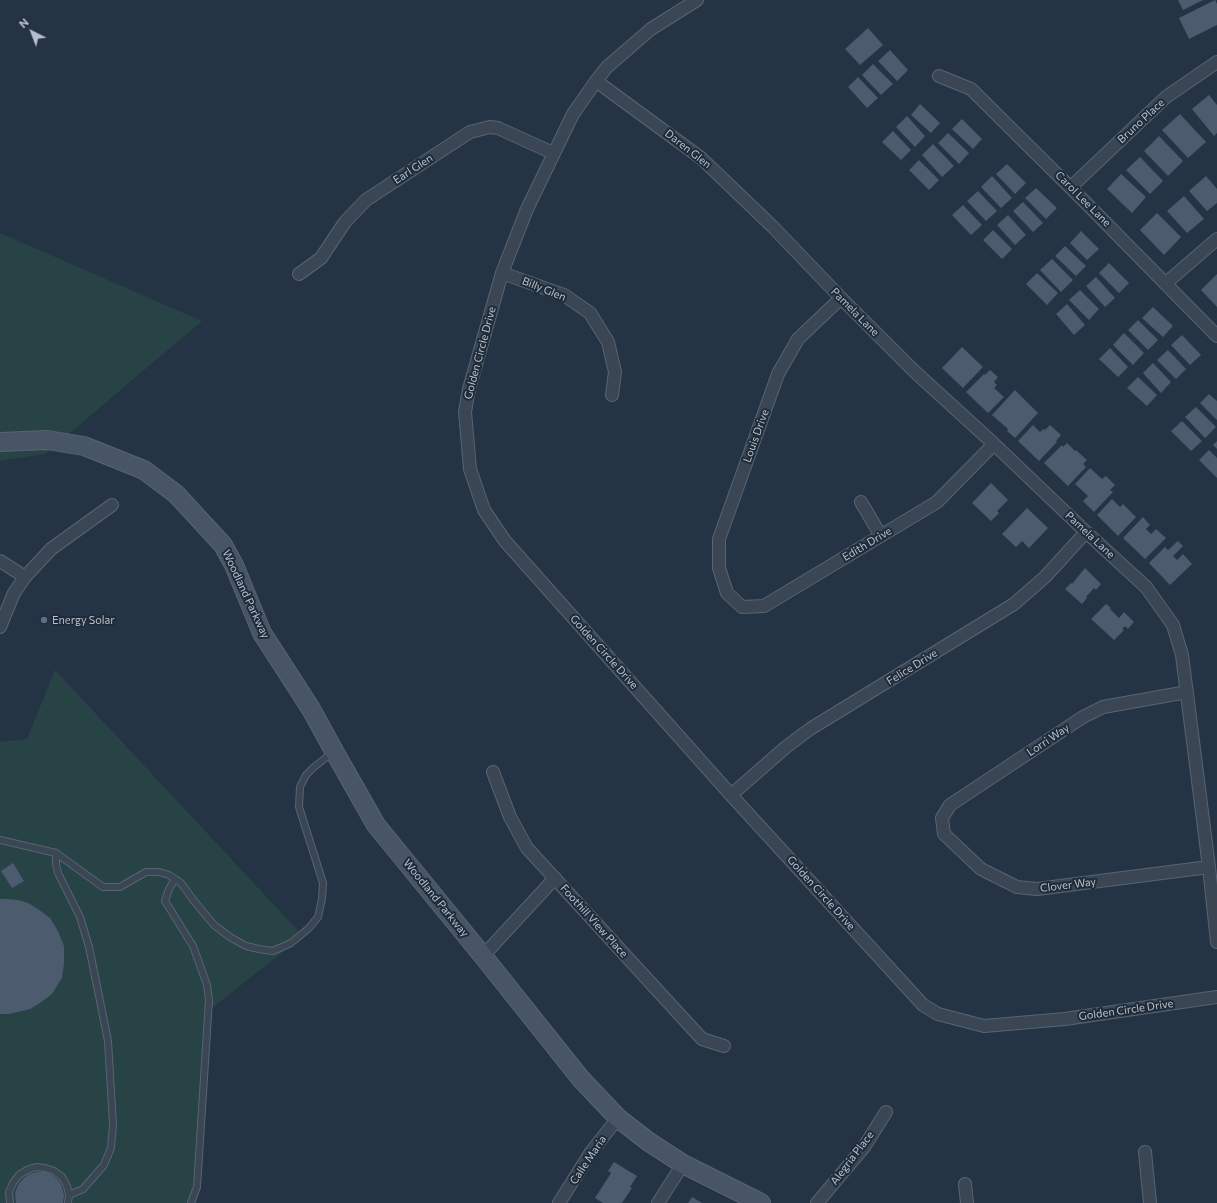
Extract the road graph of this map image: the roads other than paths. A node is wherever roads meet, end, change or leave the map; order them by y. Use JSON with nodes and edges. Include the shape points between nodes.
{"nodes":[{"id":1,"x":697,"y":0,"type":"edge"},
{"id":2,"x":1217,"y":62,"type":"edge"},
{"id":3,"x":939,"y":76,"type":"dead end"},
{"id":4,"x":596,"y":81,"type":"junction"},
{"id":5,"x":553,"y":153,"type":"junction"},
{"id":6,"x":1071,"y":187,"type":"junction"},
{"id":7,"x":773,"y":227,"type":"joint"},
{"id":8,"x":1217,"y":238,"type":"edge"},
{"id":9,"x":502,"y":273,"type":"junction"},
{"id":10,"x":299,"y":274,"type":"dead end"},
{"id":11,"x":1166,"y":283,"type":"junction"},
{"id":12,"x":841,"y":298,"type":"junction"},
{"id":13,"x":1217,"y":336,"type":"edge"},
{"id":14,"x":612,"y":395,"type":"dead end"},
{"id":15,"x":0,"y":442,"type":"edge"},
{"id":16,"x":994,"y":444,"type":"junction"},
{"id":17,"x":861,"y":502,"type":"dead end"},
{"id":18,"x":112,"y":505,"type":"dead end"},
{"id":19,"x":1086,"y":532,"type":"junction"},
{"id":20,"x":881,"y":536,"type":"junction"},
{"id":21,"x":0,"y":561,"type":"edge"},
{"id":22,"x":25,"y":577,"type":"junction"},
{"id":23,"x":727,"y":593,"type":"joint"},
{"id":24,"x":0,"y":627,"type":"edge"},
{"id":25,"x":1186,"y":692,"type":"junction"},
{"id":26,"x":334,"y":752,"type":"junction"},
{"id":27,"x":493,"y":772,"type":"dead end"},
{"id":28,"x":732,"y":794,"type":"junction"},
{"id":29,"x":944,"y":834,"type":"joint"},
{"id":30,"x":0,"y":840,"type":"edge"},
{"id":31,"x":56,"y":853,"type":"junction"},
{"id":32,"x":1209,"y":867,"type":"junction"},
{"id":33,"x":555,"y":878,"type":"junction"},
{"id":34,"x":175,"y":879,"type":"junction"},
{"id":35,"x":1217,"y":942,"type":"edge"},
{"id":36,"x":483,"y":956,"type":"junction"},
{"id":37,"x":1217,"y":997,"type":"edge"},
{"id":38,"x":724,"y":1046,"type":"dead end"},
{"id":39,"x":886,"y":1112,"type":"dead end"},
{"id":40,"x":618,"y":1118,"type":"junction"},
{"id":41,"x":1144,"y":1152,"type":"dead end"},
{"id":42,"x":682,"y":1164,"type":"junction"},
{"id":43,"x":964,"y":1184,"type":"dead end"},
{"id":44,"x":69,"y":1195,"type":"junction"},
{"id":45,"x":10,"y":1203,"type":"edge"},
{"id":46,"x":68,"y":1203,"type":"edge"},
{"id":47,"x":191,"y":1203,"type":"edge"},
{"id":48,"x":560,"y":1203,"type":"edge"},
{"id":49,"x":658,"y":1203,"type":"edge"},
{"id":50,"x":761,"y":1203,"type":"edge"},
{"id":51,"x":817,"y":1203,"type":"edge"},
{"id":52,"x":967,"y":1203,"type":"edge"},
{"id":53,"x":1150,"y":1203,"type":"edge"}],
"edges":[{"from":1,"to":4,"type":"street","name":"Golden Circle Drive","via":[[651,29]]},
{"from":2,"to":6,"type":"street","name":"Bruno Place","via":[[1166,97]]},
{"from":3,"to":6,"type":"street","name":"Carol Lee Lane","via":[[971,89]]},
{"from":4,"to":5,"type":"street","name":"Golden Circle Drive","via":[[573,114]]},
{"from":4,"to":7,"type":"street","name":"Daren Glen","via":[[701,158]]},
{"from":5,"to":9,"type":"street","name":"Golden Circle Drive","via":[[527,209]]},
{"from":5,"to":10,"type":"street","name":"Earl Glen","via":[[498,128],[490,127],[470,132],[366,200],[346,222],[321,258]]},
{"from":6,"to":11,"type":"street","name":"Carol Lee Lane"},
{"from":7,"to":12,"type":"street","name":"Pamela Lane"},
{"from":8,"to":11,"type":"street"},
{"from":9,"to":14,"type":"street","name":"Billy Glen","via":[[564,295],[590,313],[608,342],[615,372]]},
{"from":9,"to":28,"type":"street","name":"Golden Circle Drive","via":[[469,389],[465,412],[470,469],[484,510],[505,541]]},
{"from":11,"to":13,"type":"street","name":"Carol Lee Lane"},
{"from":12,"to":16,"type":"street","name":"Pamela Lane","via":[[914,371]]},
{"from":12,"to":23,"type":"street","name":"Louis Drive","via":[[798,340],[778,374],[719,540],[719,568]]},
{"from":15,"to":26,"type":"street","name":"Woodland Parkway","via":[[47,440],[84,446],[144,470],[176,494],[223,545],[262,633],[311,709]]},
{"from":16,"to":19,"type":"street","name":"Pamela Lane"},
{"from":16,"to":20,"type":"street","name":"Edith Drive","via":[[937,502]]},
{"from":17,"to":20,"type":"street"},
{"from":18,"to":22,"type":"street","via":[[51,549]]},
{"from":19,"to":25,"type":"street","name":"Pamela Lane","via":[[1146,587],[1173,625],[1182,655]]},
{"from":19,"to":28,"type":"street","name":"Felice Drive","via":[[1045,578],[1014,604],[810,729]]},
{"from":20,"to":23,"type":"street","name":"Edith Drive","via":[[764,606],[742,607]]},
{"from":21,"to":22,"type":"street"},
{"from":22,"to":24,"type":"street","via":[[14,593]]},
{"from":25,"to":29,"type":"street","name":"Lorri Way","via":[[1103,707],[1083,717],[950,805],[942,818]]},
{"from":25,"to":32,"type":"street","name":"Pamela Lane"},
{"from":26,"to":34,"type":"lane","via":[[313,768],[300,786],[299,807],[323,883],[318,917],[291,943],[273,951],[246,946],[214,926],[181,883]]},
{"from":26,"to":36,"type":"street","name":"Woodland Parkway","via":[[376,825]]},
{"from":27,"to":33,"type":"street","name":"Foothill View Place","via":[[510,817],[528,848]]},
{"from":28,"to":37,"type":"street","name":"Golden Circle Drive","via":[[923,1005],[938,1014],[984,1026],[1065,1019]]},
{"from":29,"to":32,"type":"street","name":"Clover Way","via":[[981,869],[1017,886],[1037,889]]},
{"from":30,"to":31,"type":"lane"},
{"from":31,"to":34,"type":"lane","via":[[103,887],[120,887],[146,872],[159,872]]},
{"from":31,"to":44,"type":"lane","via":[[58,874],[80,917],[89,947],[108,1041],[114,1124],[111,1148],[104,1165],[83,1189]]},
{"from":32,"to":35,"type":"street","name":"Pamela Lane"},
{"from":33,"to":36,"type":"street"},
{"from":33,"to":38,"type":"street","name":"Foothill View Place","via":[[702,1039]]},
{"from":34,"to":47,"type":"lane","via":[[165,901],[193,946],[207,985],[209,1000],[197,1187]]},
{"from":36,"to":40,"type":"street","name":"Woodland Parkway","via":[[581,1079]]},
{"from":39,"to":51,"type":"street","name":"Alegria Place","via":[[864,1147]]},
{"from":40,"to":42,"type":"street","name":"Woodland Parkway"},
{"from":40,"to":48,"type":"street","name":"Calle Maria","via":[[591,1152]]},
{"from":41,"to":53,"type":"street"},
{"from":42,"to":49,"type":"street"},
{"from":42,"to":50,"type":"street","name":"Woodland Parkway"},
{"from":43,"to":52,"type":"street"},
{"from":44,"to":45,"type":"lane","via":[[62,1177],[54,1171],[36,1167],[18,1175],[10,1192]]},
{"from":44,"to":46,"type":"lane"}]}
